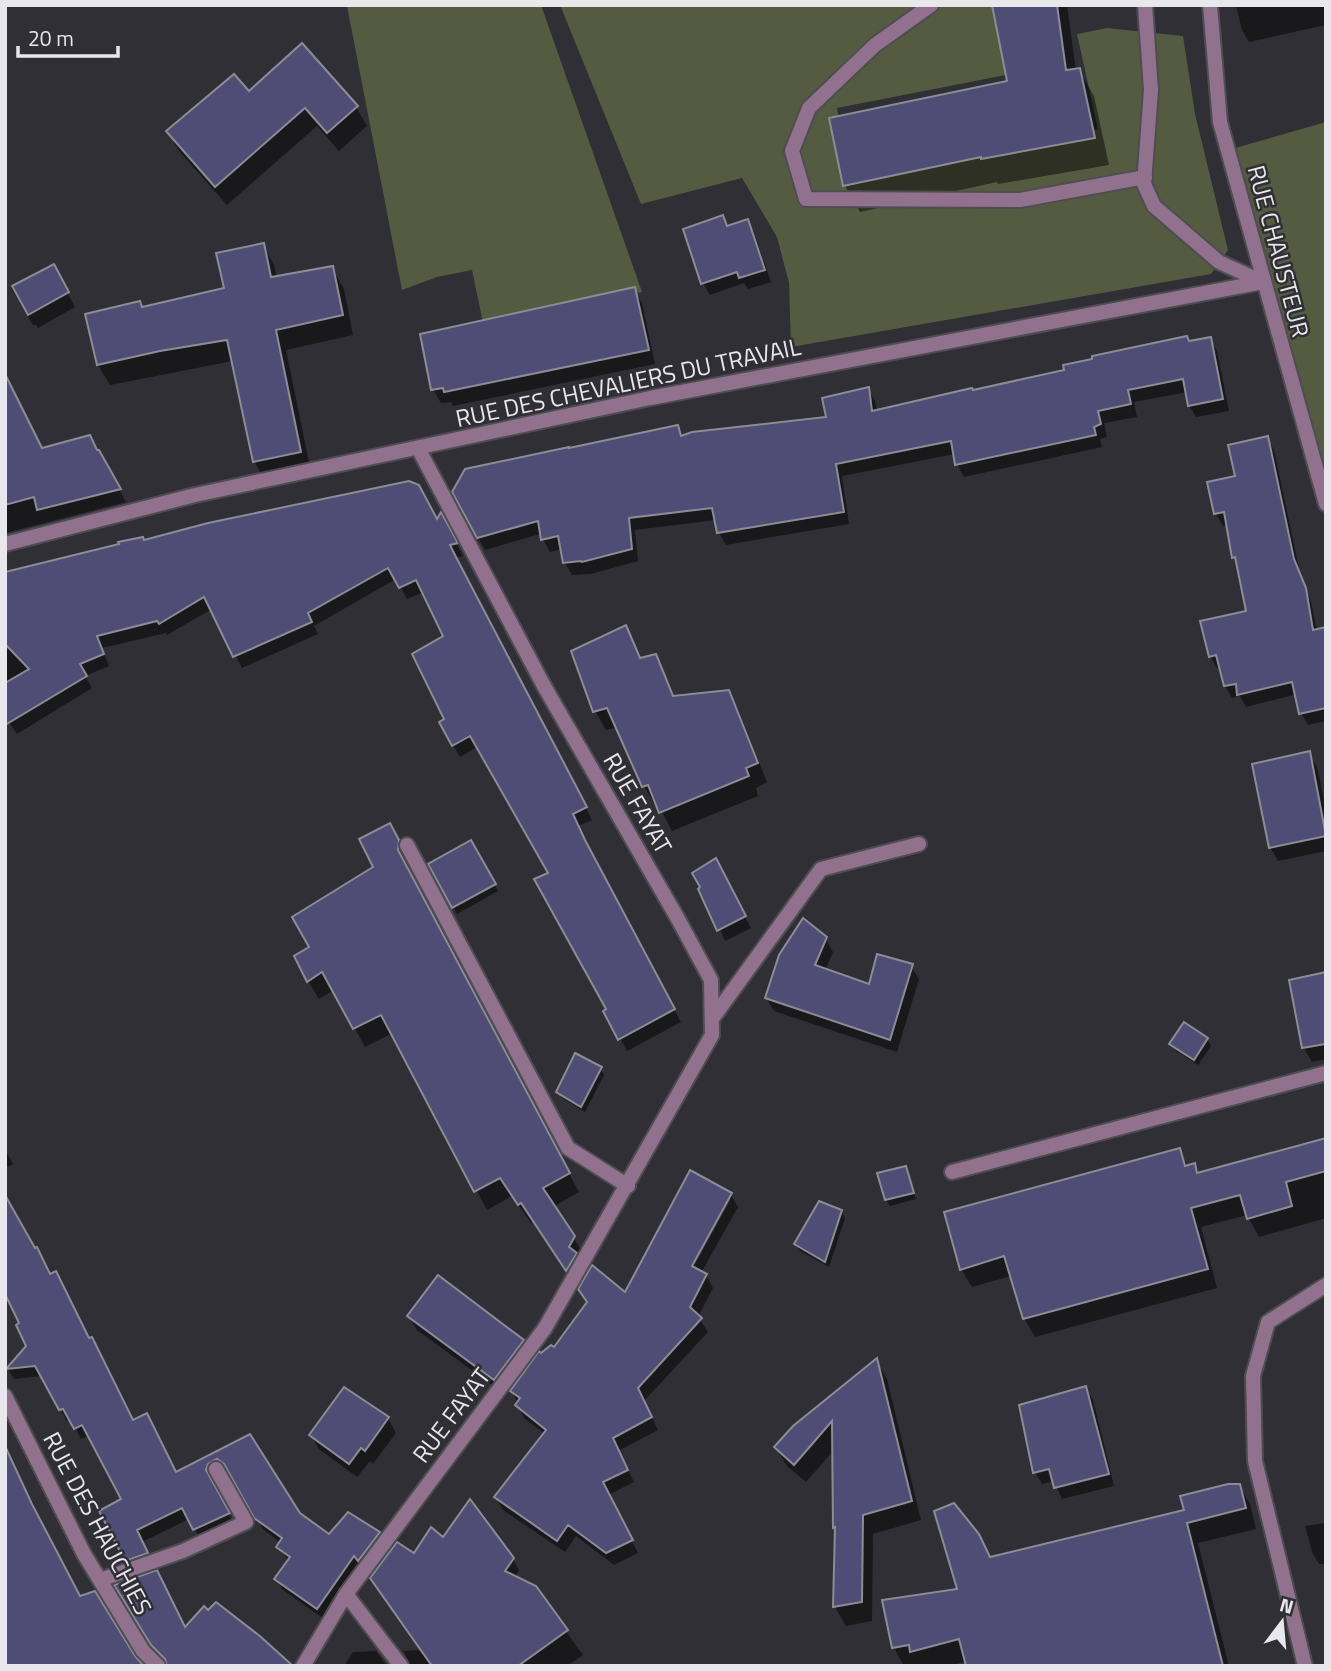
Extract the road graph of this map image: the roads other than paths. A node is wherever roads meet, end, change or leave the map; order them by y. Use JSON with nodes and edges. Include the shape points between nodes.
{"nodes":[{"id":1,"x":931,"y":5,"type":"edge"},
{"id":2,"x":1145,"y":5,"type":"edge"},
{"id":3,"x":1210,"y":5,"type":"edge"},
{"id":4,"x":1145,"y":177,"type":"junction"},
{"id":5,"x":1263,"y":282,"type":"junction"},
{"id":6,"x":418,"y":448,"type":"junction"},
{"id":7,"x":1323,"y":477,"type":"edge"},
{"id":8,"x":1326,"y":504,"type":"edge"},
{"id":9,"x":5,"y":544,"type":"edge"},
{"id":10,"x":919,"y":844,"type":"dead end"},
{"id":11,"x":407,"y":845,"type":"dead end"},
{"id":12,"x":712,"y":1019,"type":"junction"},
{"id":13,"x":1326,"y":1073,"type":"edge"},
{"id":14,"x":952,"y":1172,"type":"dead end"},
{"id":15,"x":628,"y":1186,"type":"junction"},
{"id":16,"x":1326,"y":1285,"type":"edge"},
{"id":17,"x":5,"y":1396,"type":"edge"},
{"id":18,"x":216,"y":1469,"type":"dead end"},
{"id":19,"x":100,"y":1580,"type":"junction"},
{"id":20,"x":346,"y":1594,"type":"junction"},
{"id":21,"x":158,"y":1666,"type":"edge"},
{"id":22,"x":303,"y":1666,"type":"edge"},
{"id":23,"x":401,"y":1666,"type":"edge"},
{"id":24,"x":1305,"y":1666,"type":"edge"}],
"edges":[{"from":1,"to":4,"type":"street","via":[[875,46],[809,108],[792,151],[806,199],[1020,200]]},
{"from":2,"to":4,"type":"street","via":[[1151,90]]},
{"from":3,"to":5,"type":"street","name":"RUE CHAUSTEUR","via":[[1220,122]]},
{"from":4,"to":5,"type":"street","via":[[1154,206],[1219,262]]},
{"from":5,"to":6,"type":"street","name":"RUE DES CHEVALIERS DU TRAVAIL","via":[[650,398]]},
{"from":5,"to":7,"type":"street","name":"RUE CHAUSTEUR"},
{"from":6,"to":9,"type":"street","name":"RUE DES CHEVALIERS DU TRAVAIL","via":[[195,495]]},
{"from":6,"to":12,"type":"street","name":"RUE FAYAT","via":[[544,686],[710,980]]},
{"from":7,"to":8,"type":"street","name":"RUE CHAUSTEUR"},
{"from":10,"to":12,"type":"street","via":[[821,869]]},
{"from":11,"to":15,"type":"street","via":[[568,1148]]},
{"from":12,"to":15,"type":"street","name":"RUE FAYAT","via":[[712,1035]]},
{"from":13,"to":14,"type":"street"},
{"from":15,"to":20,"type":"street","name":"RUE FAYAT","via":[[545,1328]]},
{"from":16,"to":24,"type":"street","via":[[1268,1322],[1252,1376],[1255,1461]]},
{"from":17,"to":19,"type":"street","name":"RUE DES HAUCHIES"},
{"from":18,"to":19,"type":"street","via":[[246,1522],[183,1551]]},
{"from":19,"to":21,"type":"street","name":"RUE DES HAUCHIES","via":[[143,1651]]},
{"from":20,"to":22,"type":"street","name":"RUE FAYAT"},
{"from":20,"to":23,"type":"street"}]}
